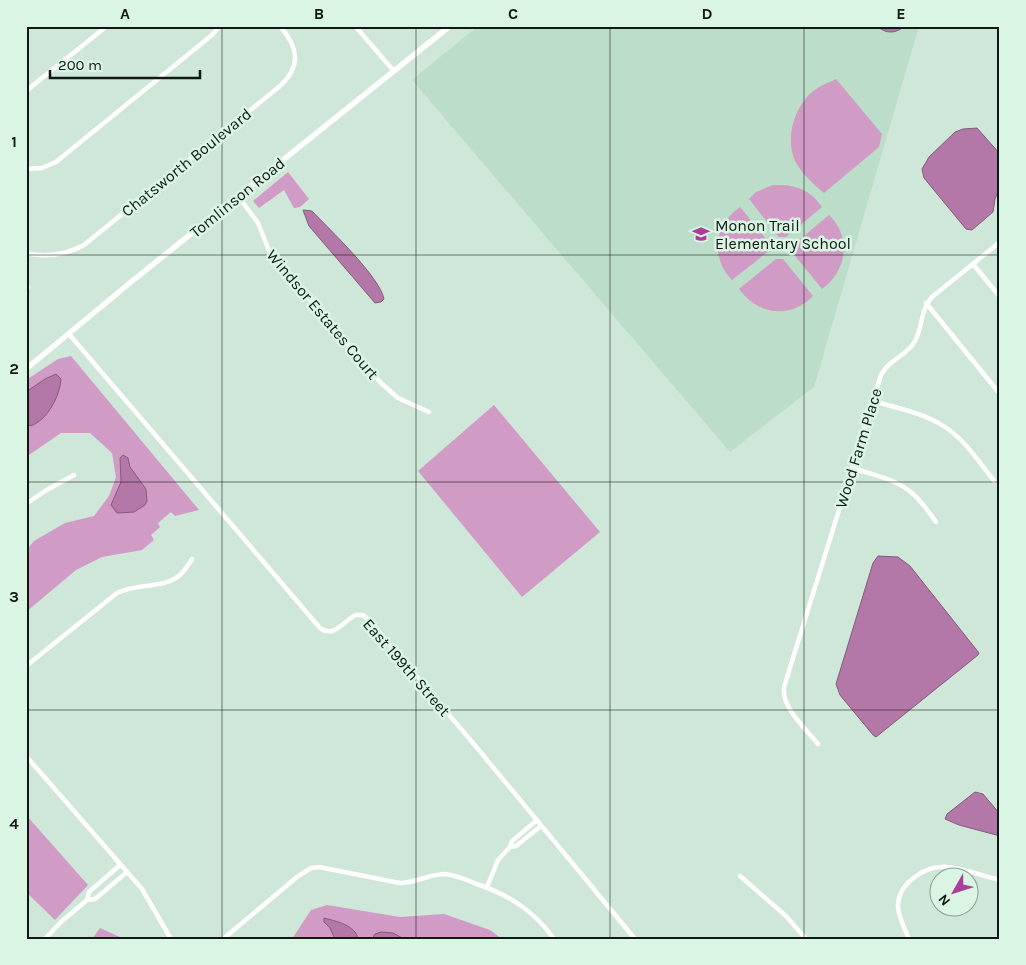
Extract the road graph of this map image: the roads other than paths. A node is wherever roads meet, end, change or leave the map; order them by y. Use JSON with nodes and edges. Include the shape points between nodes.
{"nodes":[{"id":1,"x":107,"y":26,"type":"edge"},
{"id":2,"x":220,"y":26,"type":"edge"},
{"id":3,"x":280,"y":26,"type":"edge"},
{"id":4,"x":355,"y":26,"type":"edge"},
{"id":5,"x":450,"y":26,"type":"edge"},
{"id":6,"x":393,"y":70,"type":"junction"},
{"id":7,"x":26,"y":91,"type":"edge"},
{"id":8,"x":26,"y":169,"type":"edge"},
{"id":9,"x":238,"y":196,"type":"junction"},
{"id":10,"x":1000,"y":242,"type":"edge"},
{"id":11,"x":26,"y":253,"type":"edge"},
{"id":12,"x":973,"y":264,"type":"junction"},
{"id":13,"x":1000,"y":297,"type":"edge"},
{"id":14,"x":926,"y":304,"type":"junction"},
{"id":15,"x":69,"y":334,"type":"junction"},
{"id":16,"x":26,"y":368,"type":"edge"},
{"id":17,"x":1000,"y":394,"type":"edge"},
{"id":18,"x":873,"y":401,"type":"junction"},
{"id":19,"x":429,"y":412,"type":"dead end"},
{"id":20,"x":852,"y":468,"type":"junction"},
{"id":21,"x":74,"y":475,"type":"dead end"},
{"id":22,"x":994,"y":481,"type":"dead end"},
{"id":23,"x":26,"y":504,"type":"edge"},
{"id":24,"x":936,"y":522,"type":"dead end"},
{"id":25,"x":192,"y":559,"type":"dead end"},
{"id":26,"x":26,"y":666,"type":"edge"},
{"id":27,"x":818,"y":744,"type":"dead end"},
{"id":28,"x":26,"y":756,"type":"edge"},
{"id":29,"x":536,"y":820,"type":"junction"},
{"id":30,"x":541,"y":826,"type":"junction"},
{"id":31,"x":510,"y":847,"type":"junction"},
{"id":32,"x":120,"y":865,"type":"junction"},
{"id":33,"x":127,"y":872,"type":"junction"},
{"id":34,"x":740,"y":876,"type":"dead end"},
{"id":35,"x":1000,"y":880,"type":"edge"},
{"id":36,"x":488,"y":887,"type":"junction"},
{"id":37,"x":86,"y":900,"type":"junction"},
{"id":38,"x":45,"y":939,"type":"edge"},
{"id":39,"x":171,"y":939,"type":"edge"},
{"id":40,"x":223,"y":939,"type":"edge"},
{"id":41,"x":554,"y":939,"type":"edge"},
{"id":42,"x":635,"y":939,"type":"edge"},
{"id":43,"x":806,"y":939,"type":"edge"},
{"id":44,"x":909,"y":939,"type":"edge"}],
"edges":[{"from":1,"to":7,"type":"street"},
{"from":2,"to":8,"type":"street","via":[[56,162],[42,168]]},
{"from":3,"to":11,"type":"street","name":"Chatsworth Boulevard","via":[[292,42],[295,56],[292,72],[280,86],[84,245],[55,255]]},
{"from":4,"to":6,"type":"street"},
{"from":5,"to":6,"type":"street","name":"Tomlinson Road"},
{"from":6,"to":9,"type":"street","name":"Tomlinson Road"},
{"from":9,"to":15,"type":"street","name":"Tomlinson Road"},
{"from":9,"to":19,"type":"street","name":"Windsor Estates Court","via":[[258,223],[270,253],[382,383],[402,401]]},
{"from":10,"to":12,"type":"street"},
{"from":12,"to":13,"type":"street"},
{"from":12,"to":14,"type":"street"},
{"from":14,"to":17,"type":"street"},
{"from":14,"to":18,"type":"street","name":"Wood Farm Place","via":[[916,341],[882,371]]},
{"from":15,"to":16,"type":"street","name":"Tomlinson Road"},
{"from":15,"to":29,"type":"street","name":"East 199th Street","via":[[320,628],[333,631],[353,616],[366,617]]},
{"from":18,"to":20,"type":"street","name":"Wood Farm Place"},
{"from":18,"to":22,"type":"street","via":[[925,416],[946,427]]},
{"from":20,"to":24,"type":"street","via":[[904,486]]},
{"from":20,"to":27,"type":"street","name":"Wood Farm Place","via":[[784,697],[789,709]]},
{"from":21,"to":23,"type":"street"},
{"from":25,"to":26,"type":"street","via":[[182,574],[171,581],[117,593]]},
{"from":28,"to":32,"type":"street"},
{"from":29,"to":30,"type":"street","name":"East 199th Street"},
{"from":29,"to":31,"type":"street","via":[[512,841]]},
{"from":30,"to":31,"type":"street","via":[[516,846]]},
{"from":30,"to":42,"type":"street","name":"East 199th Street"},
{"from":31,"to":36,"type":"street","via":[[498,860]]},
{"from":32,"to":33,"type":"street"},
{"from":32,"to":37,"type":"street","via":[[90,892]]},
{"from":33,"to":37,"type":"street","via":[[95,899]]},
{"from":33,"to":39,"type":"street","via":[[142,889]]},
{"from":34,"to":43,"type":"street","via":[[786,916]]},
{"from":35,"to":44,"type":"street","via":[[949,867],[938,867],[915,876],[901,892],[898,906]]},
{"from":36,"to":40,"type":"street","via":[[445,874],[400,883],[327,868],[311,868]]},
{"from":36,"to":41,"type":"street","via":[[528,910]]},
{"from":37,"to":38,"type":"street"}]}
